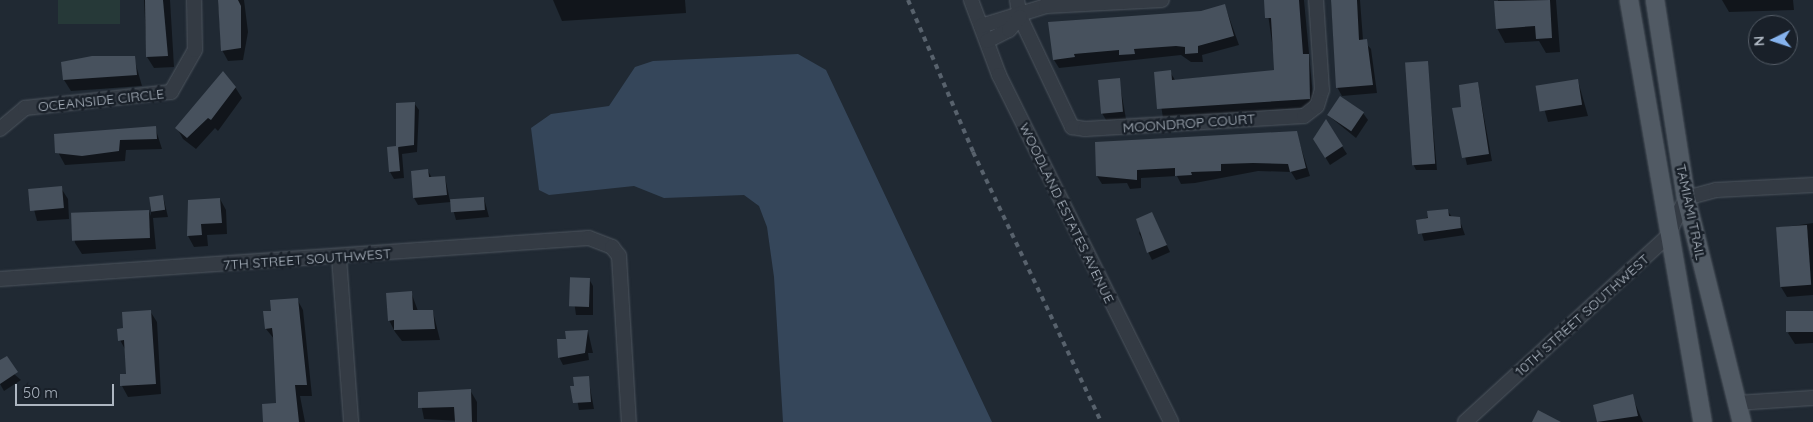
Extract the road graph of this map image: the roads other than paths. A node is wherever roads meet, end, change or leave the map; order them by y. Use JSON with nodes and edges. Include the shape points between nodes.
{"nodes":[{"id":1,"x":194,"y":0,"type":"edge"},
{"id":2,"x":971,"y":0,"type":"edge"},
{"id":3,"x":1017,"y":0,"type":"edge"},
{"id":4,"x":1162,"y":0,"type":"edge"},
{"id":5,"x":1316,"y":0,"type":"edge"},
{"id":6,"x":1629,"y":0,"type":"edge"},
{"id":7,"x":1655,"y":0,"type":"edge"},
{"id":8,"x":1020,"y":17,"type":"junction"},
{"id":9,"x":981,"y":26,"type":"junction"},
{"id":10,"x":987,"y":41,"type":"junction"},
{"id":11,"x":0,"y":129,"type":"edge"},
{"id":12,"x":1813,"y":185,"type":"edge"},
{"id":13,"x":1686,"y":198,"type":"junction"},
{"id":14,"x":1667,"y":237,"type":"junction"},
{"id":15,"x":339,"y":257,"type":"junction"},
{"id":16,"x":0,"y":279,"type":"edge"},
{"id":17,"x":1813,"y":398,"type":"edge"},
{"id":18,"x":1736,"y":403,"type":"junction"},
{"id":19,"x":351,"y":422,"type":"edge"},
{"id":20,"x":629,"y":422,"type":"edge"},
{"id":21,"x":1171,"y":422,"type":"edge"},
{"id":22,"x":1465,"y":422,"type":"edge"},
{"id":23,"x":1703,"y":422,"type":"edge"},
{"id":24,"x":1742,"y":422,"type":"edge"}],
"edges":[{"from":1,"to":11,"type":"street","name":"OCEANSIDE CIRCLE","via":[[195,50],[171,92],[25,108]]},
{"from":2,"to":9,"type":"street","name":"WOODLAND ESTATES AVENUE"},
{"from":3,"to":8,"type":"street","name":"MOONDROP COURT"},
{"from":4,"to":8,"type":"street","via":[[1046,6]]},
{"from":5,"to":8,"type":"street","name":"MOONDROP COURT","via":[[1322,90],[1317,106],[1304,116],[1085,129],[1072,127]]},
{"from":6,"to":14,"type":"main road","name":"TAMIAMI TRAIL"},
{"from":7,"to":13,"type":"main road","name":"TAMIAMI TRAIL"},
{"from":8,"to":9,"type":"street","via":[[1005,16]]},
{"from":8,"to":10,"type":"street","via":[[1009,30]]},
{"from":9,"to":10,"type":"street","name":"WOODLAND ESTATES AVENUE"},
{"from":10,"to":21,"type":"street","name":"WOODLAND ESTATES AVENUE","via":[[999,75]]},
{"from":12,"to":13,"type":"street","via":[[1716,190]]},
{"from":13,"to":14,"type":"street","name":"10TH STREET SOUTHWEST"},
{"from":13,"to":18,"type":"main road","name":"TAMIAMI TRAIL"},
{"from":14,"to":22,"type":"street","name":"10TH STREET SOUTHWEST"},
{"from":14,"to":23,"type":"main road","name":"TAMIAMI TRAIL"},
{"from":15,"to":16,"type":"street","name":"7TH STREET SOUTHWEST"},
{"from":15,"to":19,"type":"street"},
{"from":15,"to":20,"type":"street","name":"7TH STREET SOUTHWEST","via":[[589,238],[612,247],[619,256]]},
{"from":17,"to":18,"type":"street"},
{"from":18,"to":24,"type":"main road","name":"TAMIAMI TRAIL"}]}
